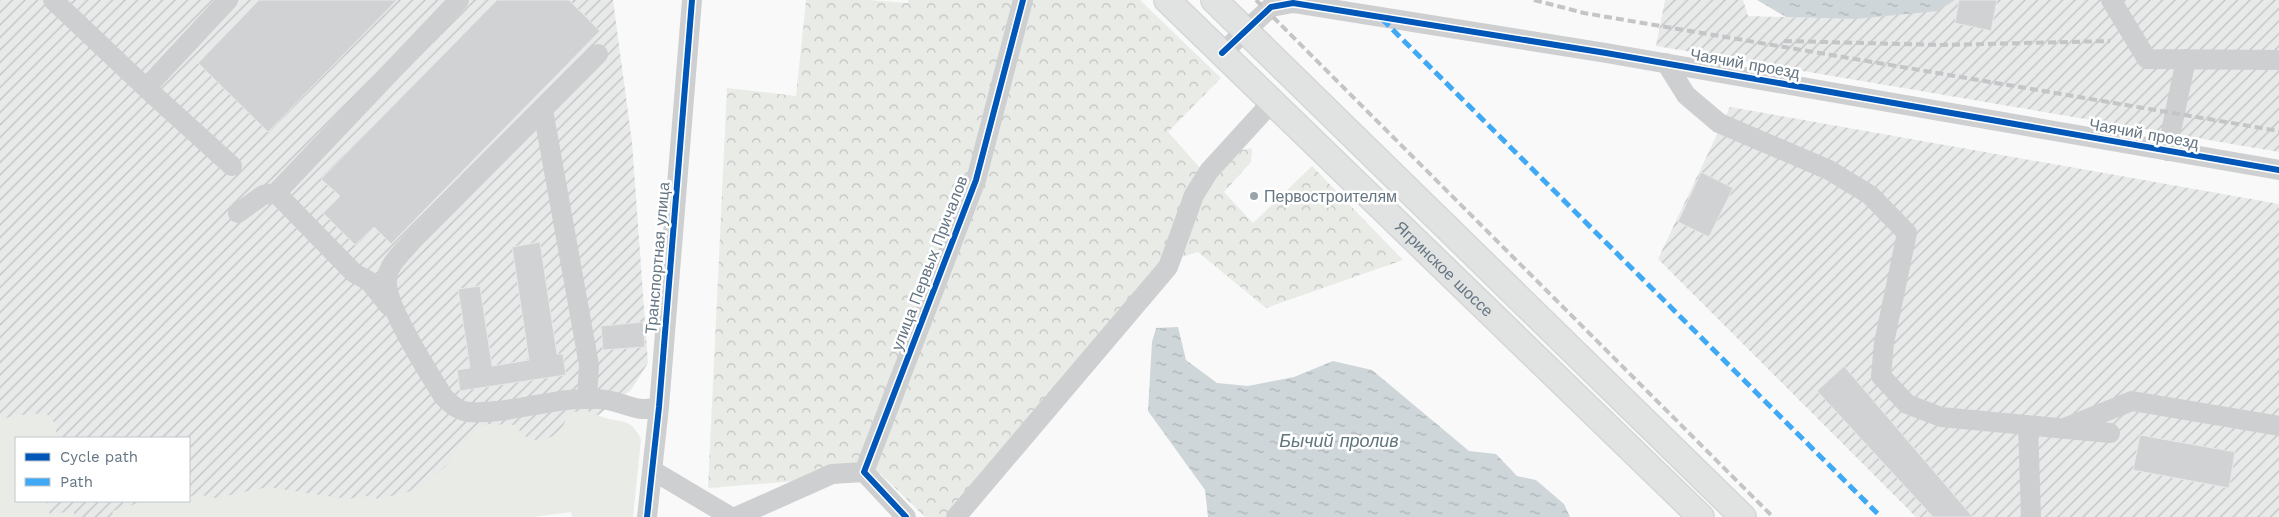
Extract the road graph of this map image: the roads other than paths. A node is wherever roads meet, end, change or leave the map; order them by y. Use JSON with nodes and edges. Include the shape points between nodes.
{"nodes":[{"id":1,"x":53,"y":0,"type":"edge"},
{"id":2,"x":228,"y":0,"type":"edge"},
{"id":3,"x":459,"y":0,"type":"edge"},
{"id":4,"x":692,"y":0,"type":"edge"},
{"id":5,"x":1023,"y":0,"type":"edge"},
{"id":6,"x":1167,"y":0,"type":"edge"},
{"id":7,"x":1214,"y":0,"type":"edge"},
{"id":8,"x":2111,"y":0,"type":"edge"},
{"id":9,"x":1245,"y":30,"type":"junction"},
{"id":10,"x":1222,"y":53,"type":"junction"},
{"id":11,"x":598,"y":54,"type":"dead end"},
{"id":12,"x":2186,"y":59,"type":"junction"},
{"id":13,"x":2279,"y":60,"type":"edge"},
{"id":14,"x":1666,"y":63,"type":"junction"},
{"id":15,"x":146,"y":88,"type":"junction"},
{"id":16,"x":1272,"y":102,"type":"junction"},
{"id":17,"x":543,"y":110,"type":"junction"},
{"id":18,"x":2167,"y":151,"type":"junction"},
{"id":19,"x":232,"y":166,"type":"dead end"},
{"id":20,"x":2279,"y":170,"type":"edge"},
{"id":21,"x":276,"y":193,"type":"junction"},
{"id":22,"x":238,"y":213,"type":"dead end"},
{"id":23,"x":401,"y":324,"type":"junction"},
{"id":24,"x":587,"y":399,"type":"junction"},
{"id":25,"x":659,"y":407,"type":"junction"},
{"id":26,"x":2028,"y":426,"type":"junction"},
{"id":27,"x":2279,"y":426,"type":"edge"},
{"id":28,"x":2063,"y":428,"type":"junction"},
{"id":29,"x":2110,"y":433,"type":"dead end"},
{"id":30,"x":652,"y":470,"type":"junction"},
{"id":31,"x":864,"y":472,"type":"junction"},
{"id":32,"x":647,"y":517,"type":"edge"},
{"id":33,"x":731,"y":517,"type":"edge"},
{"id":34,"x":736,"y":517,"type":"edge"},
{"id":35,"x":906,"y":517,"type":"edge"},
{"id":36,"x":956,"y":517,"type":"edge"},
{"id":37,"x":1701,"y":517,"type":"edge"},
{"id":38,"x":1743,"y":517,"type":"edge"},
{"id":39,"x":2031,"y":517,"type":"edge"}],
"edges":[{"from":1,"to":15,"type":"street"},
{"from":2,"to":15,"type":"street"},
{"from":3,"to":21,"type":"street"},
{"from":4,"to":25,"type":"street","name":"Транспортная улица"},
{"from":5,"to":31,"type":"street","name":"улица Первых Причалов","via":[[976,180]]},
{"from":6,"to":10,"type":"main road","name":"Ягринское шоссе"},
{"from":7,"to":9,"type":"main road","name":"Ягринское шоссе"},
{"from":8,"to":12,"type":"street","via":[[2147,59]]},
{"from":9,"to":10,"type":"street","name":"Чаячий проезд"},
{"from":9,"to":14,"type":"street","name":"Чаячий проезд","via":[[1271,7],[1293,3]]},
{"from":9,"to":38,"type":"main road","name":"Ягринское шоссе"},
{"from":10,"to":16,"type":"main road","name":"Ягринское шоссе"},
{"from":11,"to":17,"type":"street"},
{"from":12,"to":13,"type":"street"},
{"from":12,"to":18,"type":"street"},
{"from":14,"to":18,"type":"street","name":"Чаячий проезд"},
{"from":14,"to":26,"type":"street","via":[[1686,95],[1719,123],[1829,170],[1870,195],[1907,233],[1884,343],[1881,376],[1907,404],[1941,417]]},
{"from":15,"to":19,"type":"street"},
{"from":16,"to":36,"type":"street","via":[[1209,171],[1194,195],[1168,267]]},
{"from":16,"to":37,"type":"main road","name":"Ягринское шоссе"},
{"from":17,"to":23,"type":"street","via":[[389,269],[386,281]]},
{"from":17,"to":24,"type":"street","via":[[589,365]]},
{"from":18,"to":20,"type":"street","name":"Чаячий проезд"},
{"from":21,"to":22,"type":"street","via":[[262,195]]},
{"from":21,"to":23,"type":"street","via":[[354,273],[369,280]]},
{"from":23,"to":24,"type":"street","via":[[443,396],[460,410],[481,412]]},
{"from":24,"to":25,"type":"street","via":[[607,400],[643,411]]},
{"from":25,"to":30,"type":"street","name":"Транспортная улица"},
{"from":26,"to":28,"type":"street"},
{"from":26,"to":39,"type":"street"},
{"from":27,"to":28,"type":"street","via":[[2132,401]]},
{"from":28,"to":29,"type":"street"},
{"from":30,"to":32,"type":"street","name":"Транспортная улица"},
{"from":30,"to":33,"type":"street"},
{"from":31,"to":34,"type":"street","via":[[832,474]]},
{"from":31,"to":35,"type":"street"}]}
